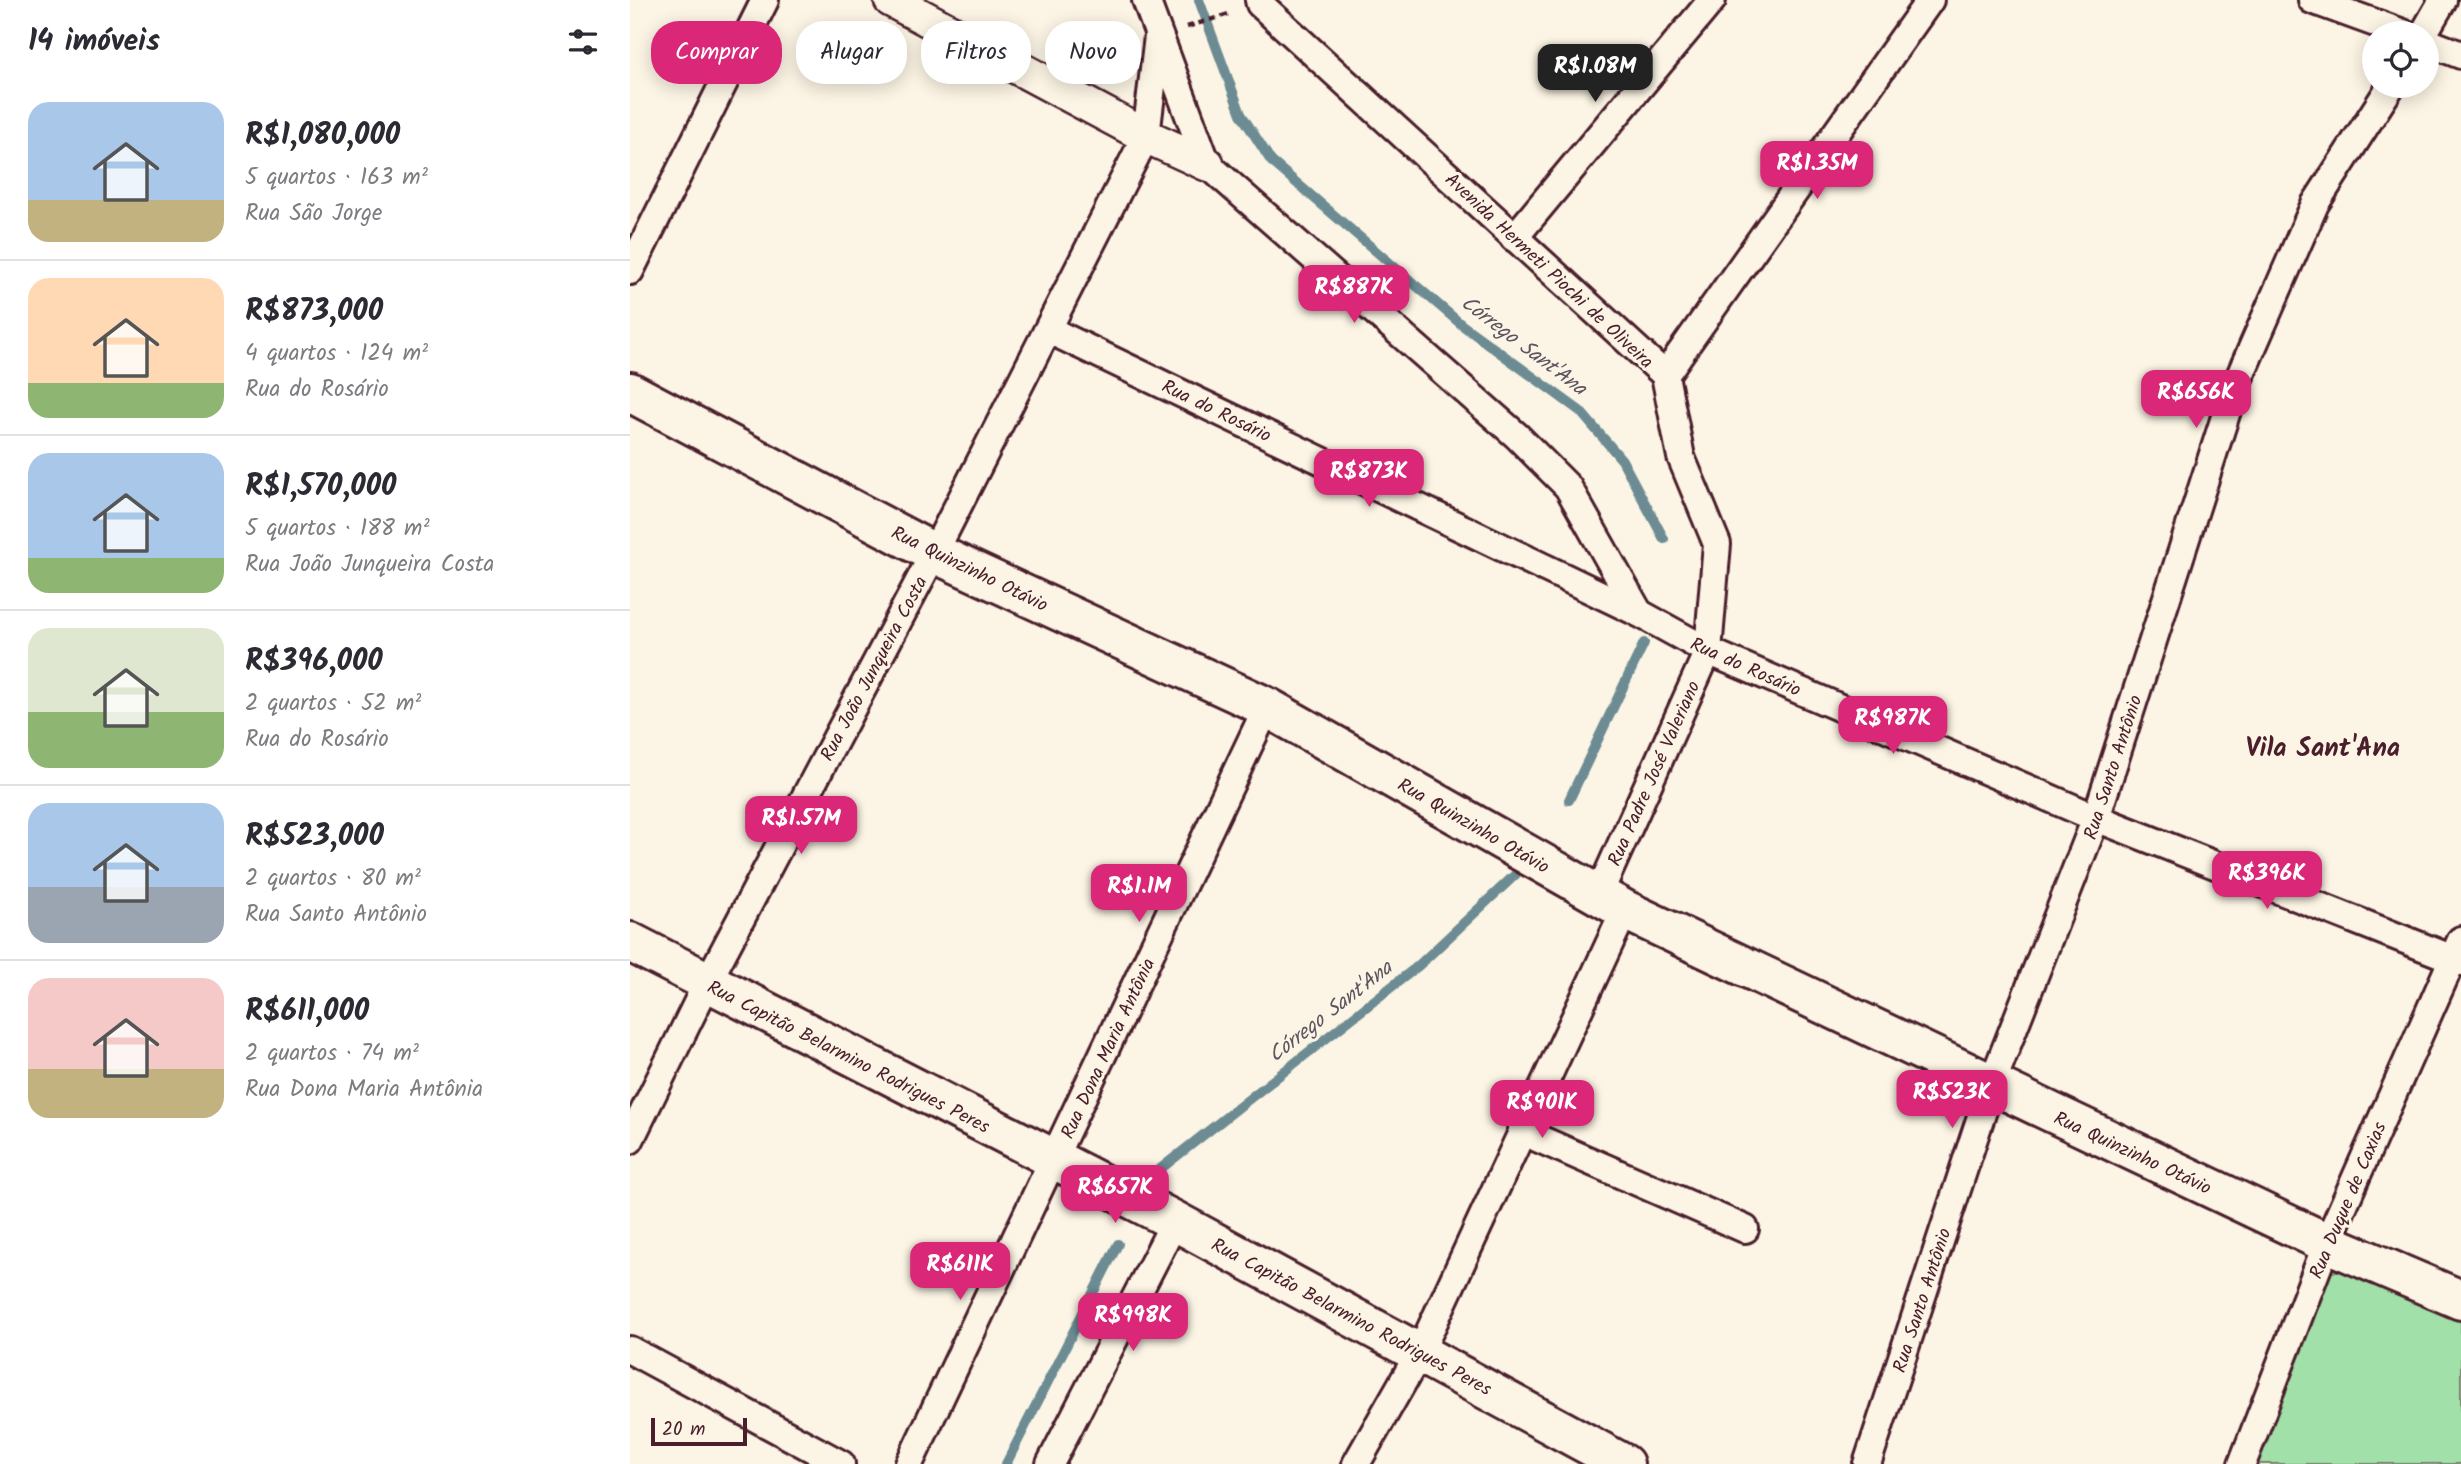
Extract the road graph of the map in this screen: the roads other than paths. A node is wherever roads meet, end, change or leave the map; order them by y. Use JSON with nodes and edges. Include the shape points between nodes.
{"nodes":[{"id":1,"x":765,"y":0,"type":"edge"},
{"id":2,"x":891,"y":0,"type":"edge"},
{"id":3,"x":1146,"y":0,"type":"edge"},
{"id":4,"x":1712,"y":0,"type":"edge"},
{"id":5,"x":1930,"y":0,"type":"edge"},
{"id":6,"x":2312,"y":0,"type":"edge"},
{"id":7,"x":2443,"y":0,"type":"edge"},
{"id":8,"x":1259,"y":2,"type":"edge"},
{"id":9,"x":2370,"y":21,"type":"edge"},
{"id":10,"x":2431,"y":21,"type":"edge"},
{"id":11,"x":1158,"y":36,"type":"junction"},
{"id":12,"x":2439,"y":47,"type":"edge"},
{"id":13,"x":2461,"y":55,"type":"edge"},
{"id":14,"x":2383,"y":98,"type":"edge"},
{"id":15,"x":1146,"y":135,"type":"junction"},
{"id":16,"x":1207,"y":164,"type":"junction"},
{"id":17,"x":1514,"y":238,"type":"junction"},
{"id":18,"x":630,"y":271,"type":"edge"},
{"id":19,"x":1049,"y":330,"type":"junction"},
{"id":20,"x":1665,"y":376,"type":"junction"},
{"id":21,"x":630,"y":392,"type":"edge"},
{"id":22,"x":934,"y":553,"type":"junction"},
{"id":23,"x":1639,"y":612,"type":"junction"},
{"id":24,"x":1708,"y":651,"type":"junction"},
{"id":25,"x":1267,"y":707,"type":"junction"},
{"id":26,"x":2096,"y":818,"type":"junction"},
{"id":27,"x":1611,"y":903,"type":"junction"},
{"id":28,"x":630,"y":942,"type":"edge"},
{"id":29,"x":2459,"y":954,"type":"edge"},
{"id":30,"x":707,"y":983,"type":"junction"},
{"id":31,"x":1992,"y":1086,"type":"junction"},
{"id":32,"x":1521,"y":1131,"type":"junction"},
{"id":33,"x":630,"y":1140,"type":"edge"},
{"id":34,"x":1054,"y":1161,"type":"junction"},
{"id":35,"x":1175,"y":1221,"type":"junction"},
{"id":36,"x":1745,"y":1229,"type":"dead end"},
{"id":37,"x":2327,"y":1243,"type":"junction"},
{"id":38,"x":2461,"y":1300,"type":"edge"},
{"id":39,"x":630,"y":1350,"type":"edge"},
{"id":40,"x":1420,"y":1352,"type":"junction"},
{"id":41,"x":841,"y":1464,"type":"edge"},
{"id":42,"x":909,"y":1464,"type":"edge"},
{"id":43,"x":1050,"y":1464,"type":"edge"},
{"id":44,"x":1356,"y":1464,"type":"edge"},
{"id":45,"x":1624,"y":1464,"type":"edge"},
{"id":46,"x":1867,"y":1464,"type":"edge"},
{"id":47,"x":2242,"y":1464,"type":"edge"}],
"edges":[{"from":1,"to":18,"type":"street"},
{"from":2,"to":15,"type":"street"},
{"from":3,"to":11,"type":"street"},
{"from":4,"to":17,"type":"street"},
{"from":5,"to":20,"type":"street"},
{"from":6,"to":9,"type":"street"},
{"from":7,"to":10,"type":"street"},
{"from":8,"to":17,"type":"street","name":"Avenida Hermeti Piochi de Oliveira"},
{"from":11,"to":15,"type":"street","name":"Rua João Junqueira Costa"},
{"from":11,"to":16,"type":"street"},
{"from":12,"to":13,"type":"street"},
{"from":14,"to":26,"type":"street","name":"Rua Santo Antônio","via":[[2315,204],[2233,392]]},
{"from":15,"to":16,"type":"street"},
{"from":15,"to":19,"type":"street","name":"Rua João Junqueira Costa"},
{"from":16,"to":23,"type":"street","via":[[1517,436],[1568,487]]},
{"from":17,"to":20,"type":"street","name":"Avenida Hermeti Piochi de Oliveira"},
{"from":19,"to":22,"type":"street","name":"Rua João Junqueira Costa"},
{"from":19,"to":23,"type":"street","name":"Rua do Rosário"},
{"from":20,"to":24,"type":"street","name":"Avenida Hermeti Piochi de Oliveira","via":[[1681,457],[1717,544]]},
{"from":21,"to":22,"type":"main road","name":"Rua Quinzinho Otávio"},
{"from":22,"to":25,"type":"main road","name":"Rua Quinzinho Otávio"},
{"from":22,"to":30,"type":"street","name":"Rua João Junqueira Costa"},
{"from":23,"to":24,"type":"street","name":"Rua do Rosário"},
{"from":24,"to":26,"type":"street","name":"Rua do Rosário"},
{"from":24,"to":27,"type":"street","name":"Rua Padre José Valeriano"},
{"from":25,"to":27,"type":"main road","name":"Rua Quinzinho Otávio"},
{"from":25,"to":34,"type":"street","name":"Rua Dona Maria Antônia"},
{"from":26,"to":29,"type":"street","name":"Rua do Rosário"},
{"from":26,"to":31,"type":"street","name":"Rua Santo Antônio"},
{"from":27,"to":31,"type":"main road","name":"Rua Quinzinho Otávio"},
{"from":27,"to":32,"type":"street","name":"Rua Padre José Valeriano"},
{"from":28,"to":30,"type":"main road","name":"Rua Capitão Belarmino Rodrigues Peres"},
{"from":29,"to":37,"type":"street","name":"Rua Duque de Caxias"},
{"from":30,"to":33,"type":"street","name":"Rua João Junqueira Costa"},
{"from":30,"to":34,"type":"main road","name":"Rua Capitão Belarmino Rodrigues Peres"},
{"from":31,"to":37,"type":"main road","name":"Rua Quinzinho Otávio"},
{"from":31,"to":46,"type":"street","name":"Rua Santo Antônio"},
{"from":32,"to":36,"type":"street"},
{"from":32,"to":40,"type":"street","name":"Rua Padre José Valeriano"},
{"from":34,"to":35,"type":"main road","name":"Rua Capitão Belarmino Rodrigues Peres"},
{"from":34,"to":42,"type":"street","name":"Rua Dona Maria Antônia"},
{"from":35,"to":40,"type":"main road","name":"Rua Capitão Belarmino Rodrigues Peres"},
{"from":35,"to":43,"type":"street"},
{"from":37,"to":38,"type":"main road","name":"Rua Quinzinho Otávio"},
{"from":37,"to":47,"type":"street","name":"Rua Duque de Caxias"},
{"from":39,"to":41,"type":"street"},
{"from":40,"to":44,"type":"street","name":"Rua Padre José Valeriano"},
{"from":40,"to":45,"type":"main road","name":"Rua Capitão Belarmino Rodrigues Peres"}]}
